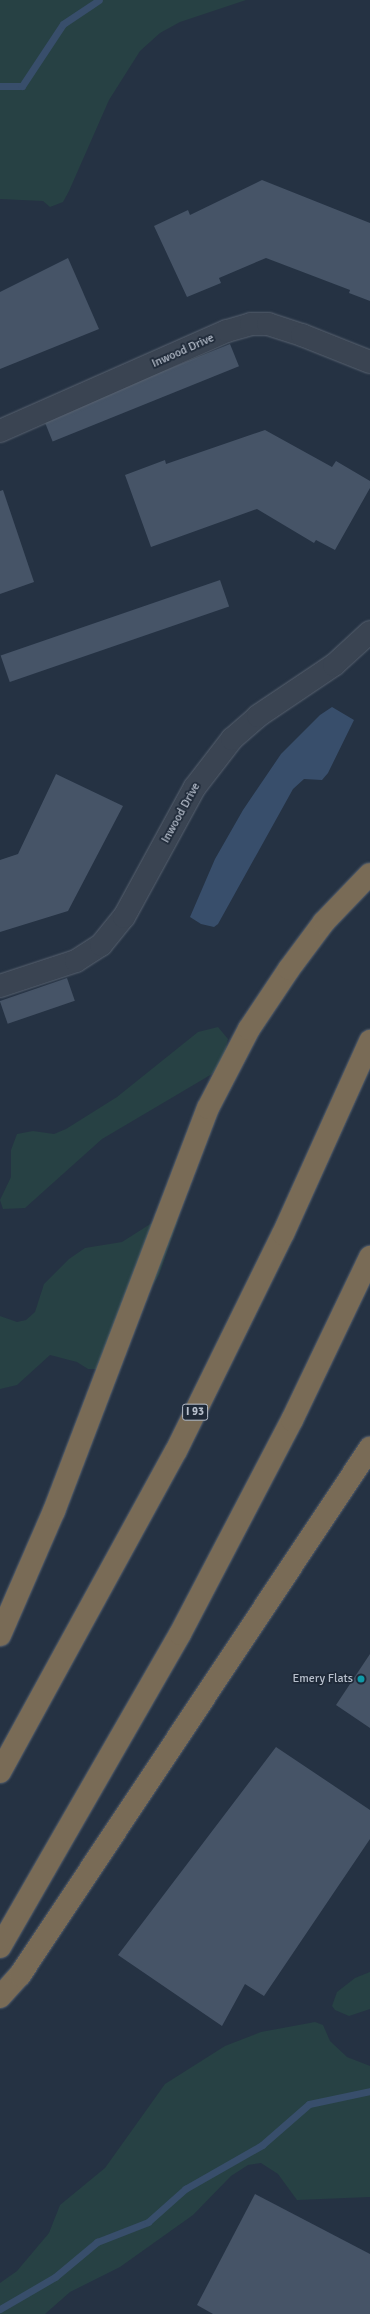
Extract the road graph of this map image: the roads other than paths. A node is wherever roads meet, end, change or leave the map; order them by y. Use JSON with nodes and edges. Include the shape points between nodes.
{"nodes":[{"id":1,"x":370,"y":362,"type":"edge"},
{"id":2,"x":0,"y":431,"type":"edge"},
{"id":3,"x":370,"y":632,"type":"edge"},
{"id":4,"x":370,"y":874,"type":"edge"},
{"id":5,"x":0,"y":986,"type":"edge"},
{"id":6,"x":370,"y":1042,"type":"edge"},
{"id":7,"x":370,"y":1258,"type":"edge"},
{"id":8,"x":370,"y":1448,"type":"edge"},
{"id":9,"x":0,"y":1635,"type":"edge"},
{"id":10,"x":0,"y":1772,"type":"edge"},
{"id":11,"x":0,"y":1947,"type":"edge"},
{"id":12,"x":0,"y":1998,"type":"edge"}],
"edges":[{"from":1,"to":2,"type":"street","name":"Inwood Drive","via":[[268,324],[251,324],[227,331]]},
{"from":3,"to":5,"type":"street","name":"Inwood Drive","via":[[322,675],[258,716],[232,740],[195,787],[124,917],[100,945],[76,961]]},
{"from":4,"to":9,"type":"highway","via":[[324,922],[288,969],[228,1068],[196,1136],[100,1394]]},
{"from":6,"to":10,"type":"highway","number":"I 93","via":[[204,1395],[100,1594]]},
{"from":7,"to":11,"type":"highway","via":[[285,1434],[180,1634]]},
{"from":8,"to":12,"type":"highway","via":[[20,1975]]}]}
